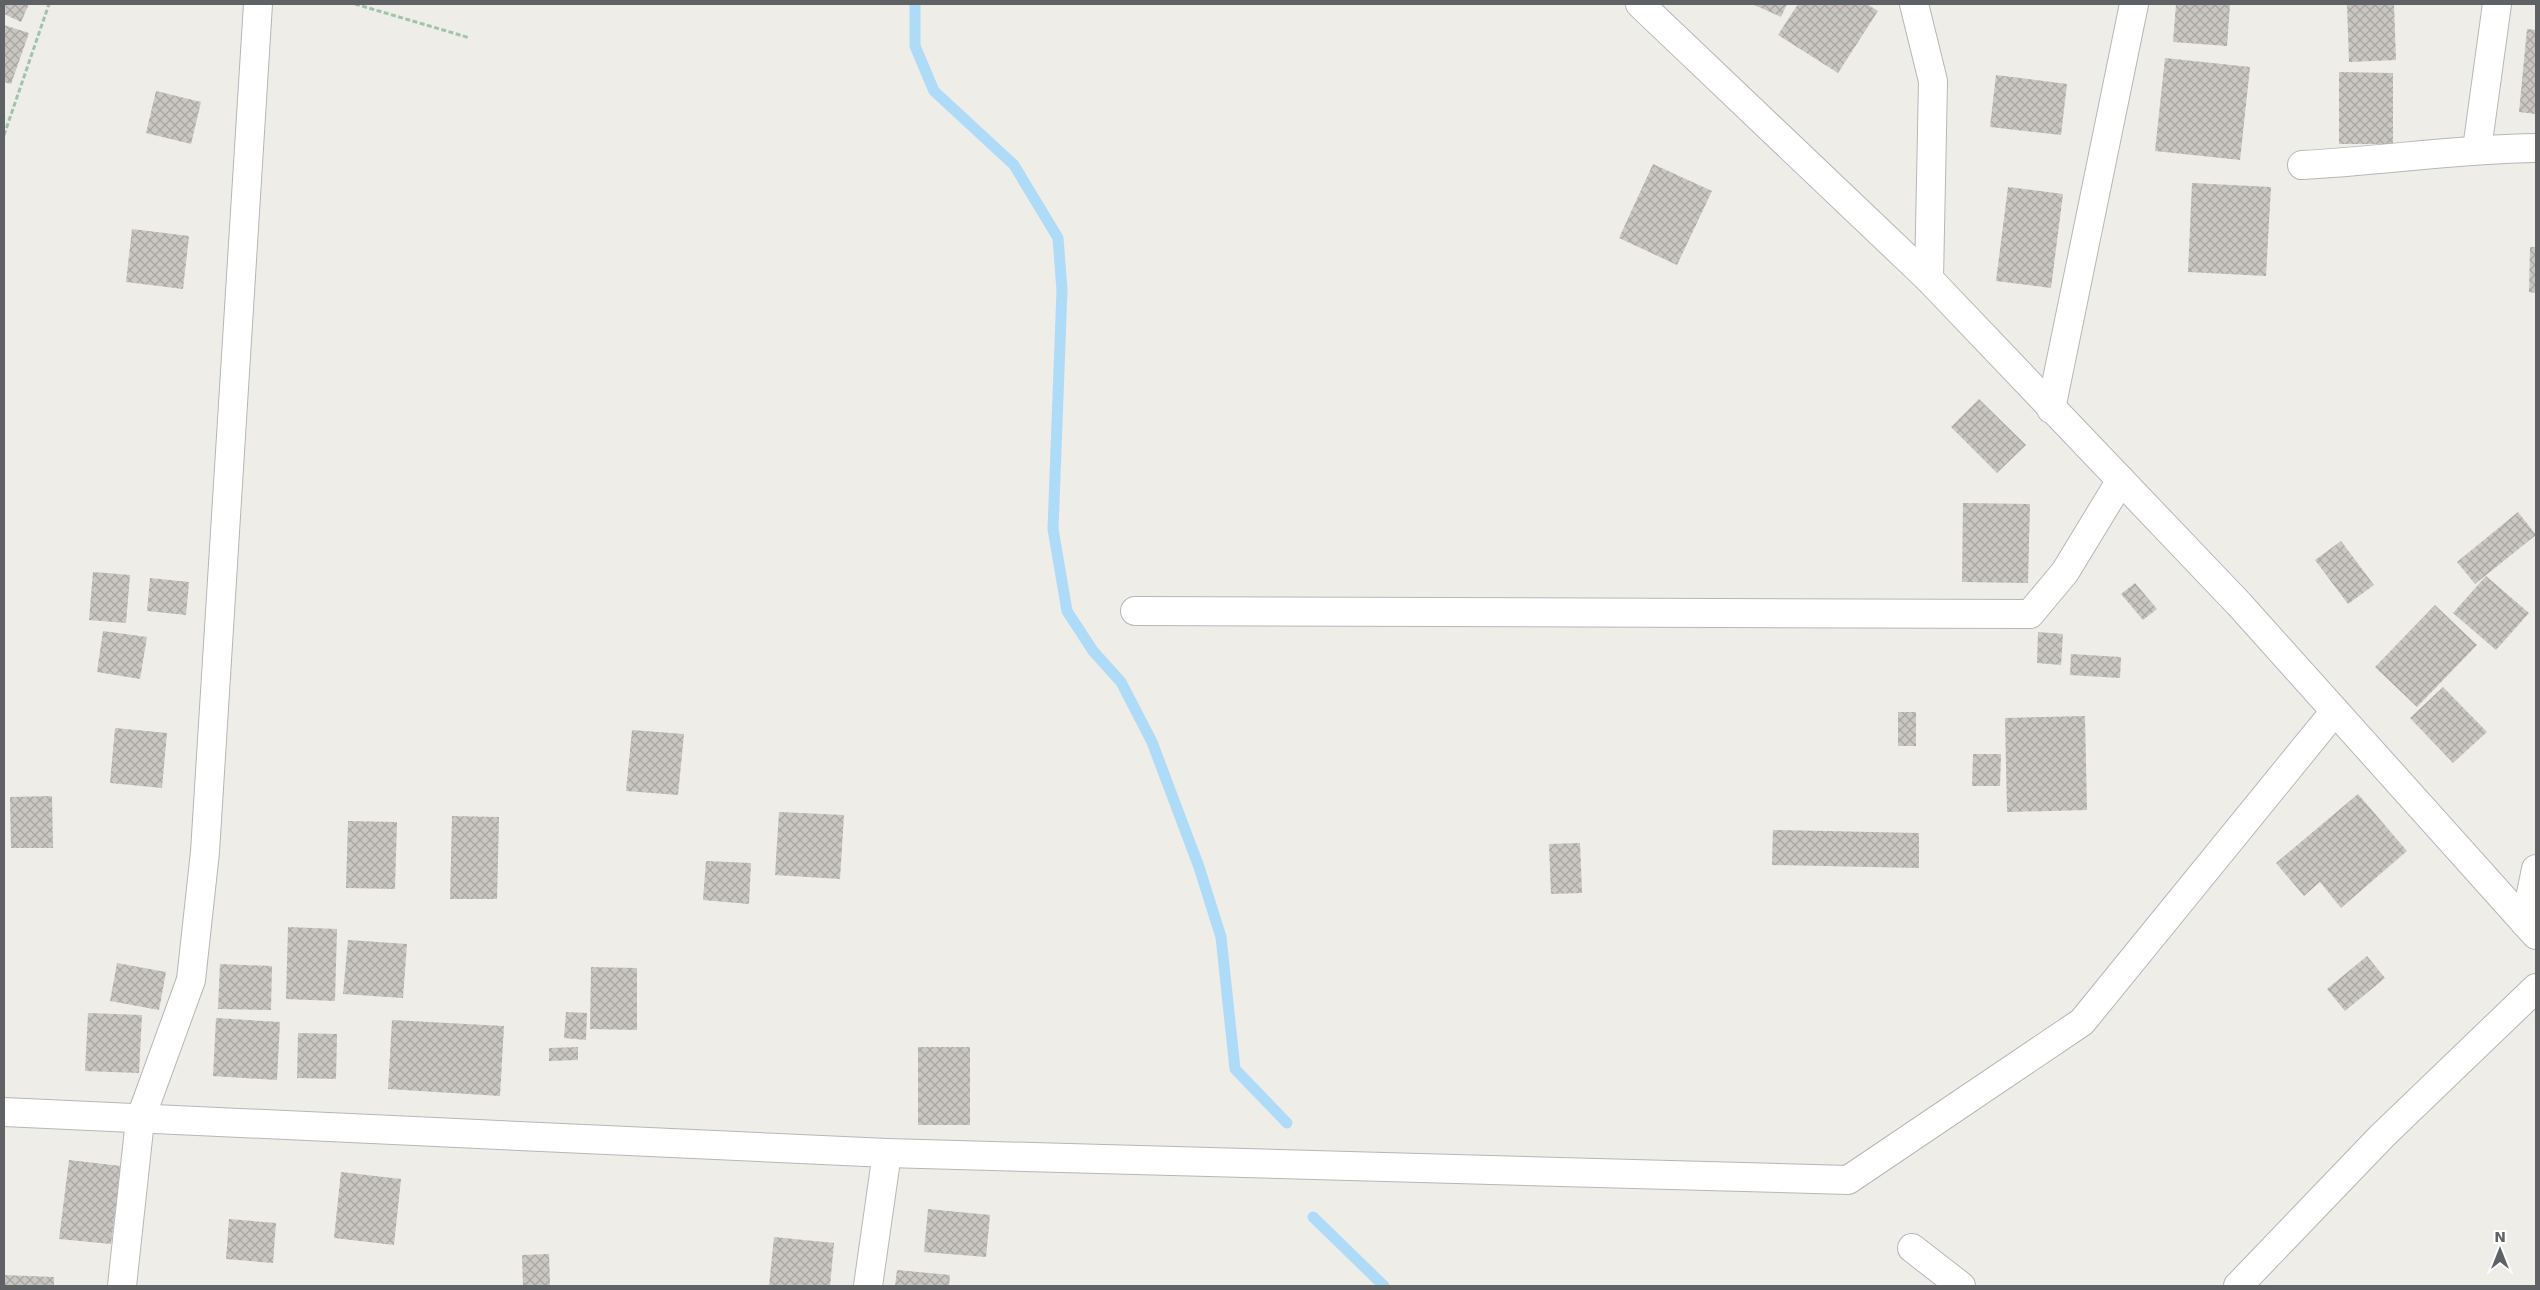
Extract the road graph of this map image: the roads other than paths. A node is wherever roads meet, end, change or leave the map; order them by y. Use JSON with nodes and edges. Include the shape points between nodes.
{"nodes":[{"id":1,"x":258,"y":4,"type":"edge"},
{"id":2,"x":1640,"y":4,"type":"edge"},
{"id":3,"x":1914,"y":4,"type":"edge"},
{"id":4,"x":2134,"y":4,"type":"edge"},
{"id":5,"x":2497,"y":4,"type":"edge"},
{"id":6,"x":2536,"y":148,"type":"edge"},
{"id":7,"x":2477,"y":149,"type":"junction"},
{"id":8,"x":2302,"y":166,"type":"dead end"},
{"id":9,"x":1928,"y":279,"type":"junction"},
{"id":10,"x":2051,"y":409,"type":"junction"},
{"id":11,"x":2121,"y":480,"type":"junction"},
{"id":12,"x":1135,"y":611,"type":"dead end"},
{"id":13,"x":2335,"y":711,"type":"junction"},
{"id":14,"x":2536,"y":869,"type":"edge"},
{"id":15,"x":2531,"y":929,"type":"edge"},
{"id":16,"x":2536,"y":988,"type":"edge"},
{"id":17,"x":4,"y":1112,"type":"edge"},
{"id":18,"x":140,"y":1120,"type":"junction"},
{"id":19,"x":887,"y":1153,"type":"junction"},
{"id":20,"x":1912,"y":1248,"type":"dead end"},
{"id":21,"x":122,"y":1286,"type":"edge"},
{"id":22,"x":868,"y":1286,"type":"edge"},
{"id":23,"x":1961,"y":1286,"type":"edge"},
{"id":24,"x":2238,"y":1286,"type":"edge"}],
"edges":[{"from":1,"to":18,"type":"street","via":[[205,852],[191,980]]},
{"from":2,"to":9,"type":"street"},
{"from":3,"to":9,"type":"street","via":[[1933,81]]},
{"from":4,"to":10,"type":"street"},
{"from":5,"to":7,"type":"street"},
{"from":6,"to":7,"type":"street"},
{"from":7,"to":8,"type":"street"},
{"from":9,"to":10,"type":"street"},
{"from":10,"to":11,"type":"street"},
{"from":11,"to":12,"type":"street","via":[[2064,572],[2030,614]]},
{"from":11,"to":13,"type":"street"},
{"from":13,"to":15,"type":"street"},
{"from":13,"to":19,"type":"street","via":[[2082,1022],[1848,1180]]},
{"from":14,"to":15,"type":"street"},
{"from":16,"to":24,"type":"street","via":[[2382,1136]]},
{"from":17,"to":18,"type":"street"},
{"from":18,"to":19,"type":"street"},
{"from":18,"to":21,"type":"street"},
{"from":19,"to":22,"type":"street"},
{"from":20,"to":23,"type":"street"}]}
